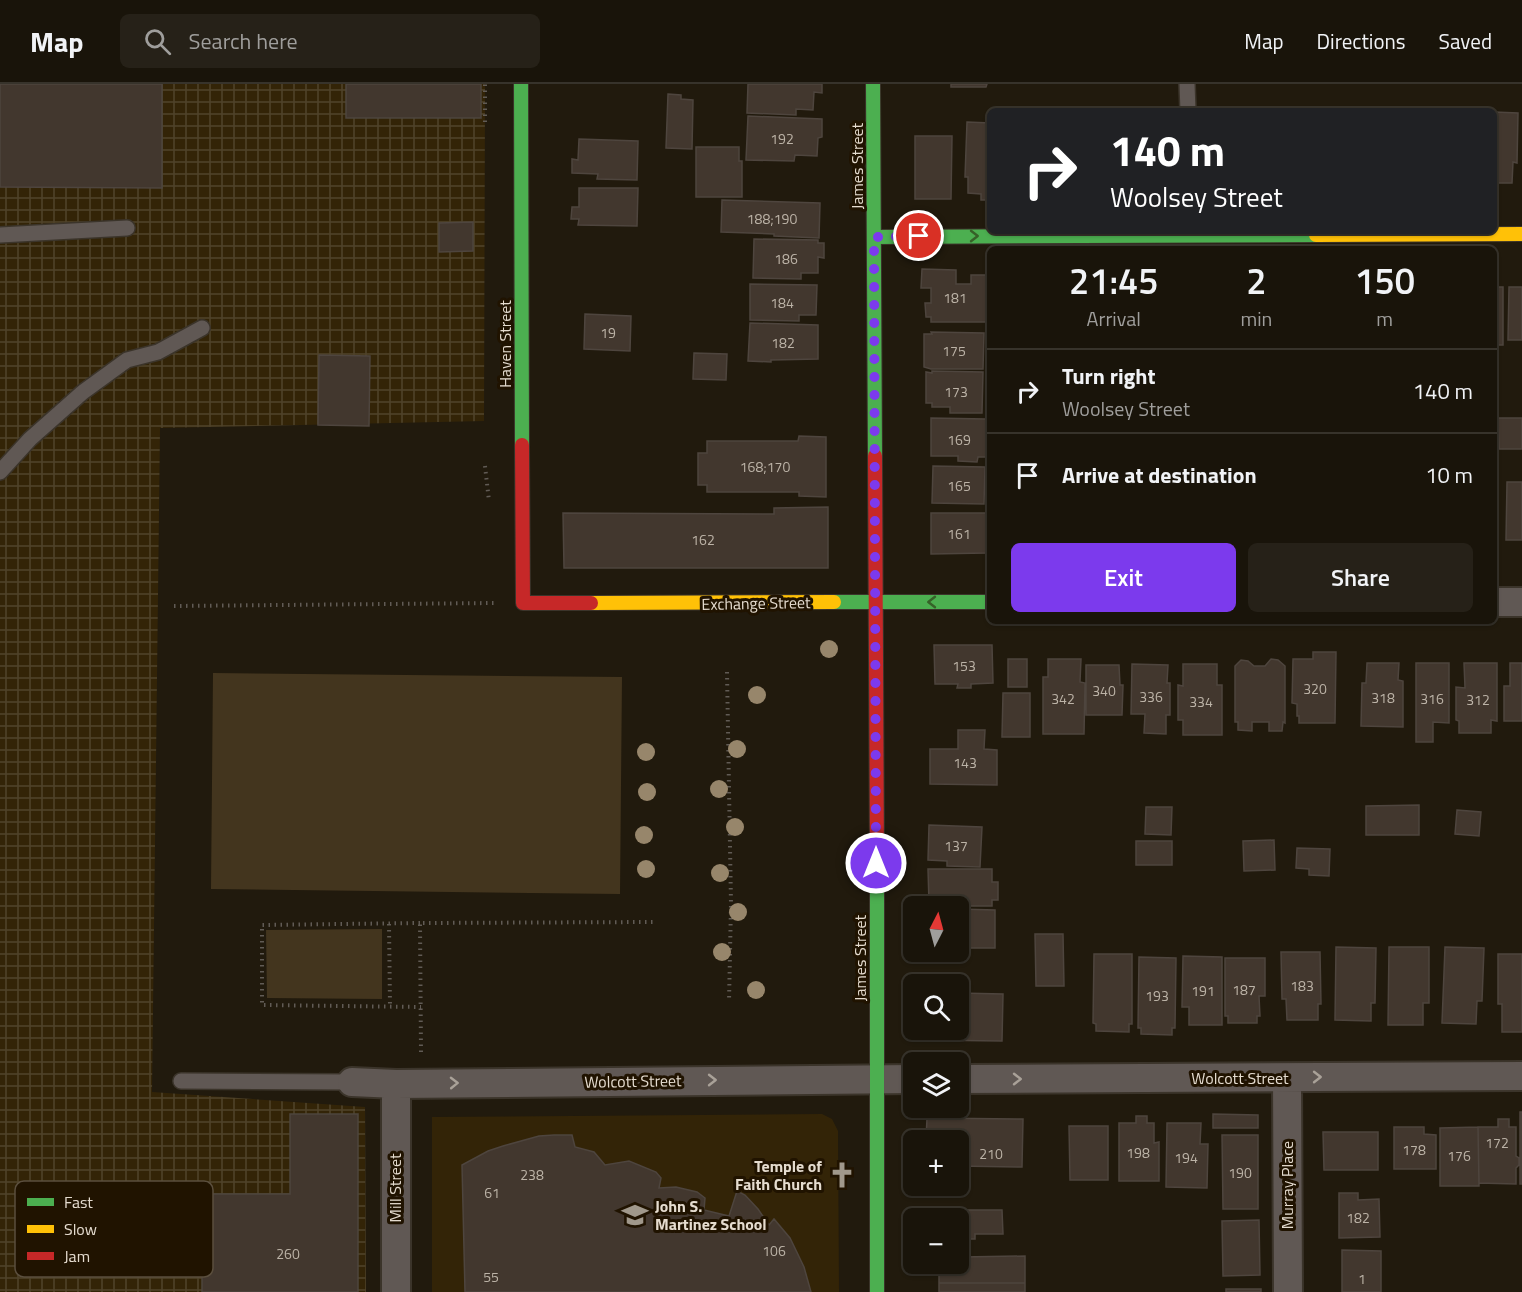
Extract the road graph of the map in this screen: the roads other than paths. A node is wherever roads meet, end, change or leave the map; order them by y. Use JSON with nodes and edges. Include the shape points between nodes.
{"nodes":[{"id":1,"x":521,"y":84,"type":"edge"},
{"id":2,"x":873,"y":84,"type":"edge"},
{"id":3,"x":1187,"y":84,"type":"edge"},
{"id":4,"x":1188,"y":108,"type":"edge"},
{"id":5,"x":127,"y":228,"type":"dead end"},
{"id":6,"x":1112,"y":234,"type":"edge"},
{"id":7,"x":1497,"y":234,"type":"edge"},
{"id":8,"x":1522,"y":234,"type":"edge"},
{"id":9,"x":0,"y":235,"type":"edge"},
{"id":10,"x":874,"y":237,"type":"junction"},
{"id":11,"x":202,"y":328,"type":"dead end"},
{"id":12,"x":0,"y":472,"type":"edge"},
{"id":13,"x":874,"y":602,"type":"junction"},
{"id":14,"x":987,"y":602,"type":"edge"},
{"id":15,"x":1497,"y":602,"type":"edge"},
{"id":16,"x":1522,"y":602,"type":"edge"},
{"id":17,"x":523,"y":603,"type":"joint"},
{"id":18,"x":1522,"y":1076,"type":"edge"},
{"id":19,"x":1287,"y":1078,"type":"junction"},
{"id":20,"x":903,"y":1079,"type":"edge"},
{"id":21,"x":969,"y":1079,"type":"edge"},
{"id":22,"x":877,"y":1080,"type":"junction"},
{"id":23,"x":181,"y":1081,"type":"dead end"},
{"id":24,"x":352,"y":1083,"type":"joint"},
{"id":25,"x":396,"y":1084,"type":"junction"},
{"id":26,"x":396,"y":1292,"type":"edge"},
{"id":27,"x":877,"y":1292,"type":"edge"},
{"id":28,"x":1288,"y":1292,"type":"edge"}],
"edges":[{"from":1,"to":17,"type":"street","name":"Haven Street"},
{"from":2,"to":10,"type":"street","name":"James Street"},
{"from":3,"to":4,"type":"lane"},
{"from":5,"to":9,"type":"lane"},
{"from":10,"to":6,"type":"street","one_way":true},
{"from":7,"to":8,"type":"street"},
{"from":10,"to":13,"type":"street","name":"James Street"},
{"from":11,"to":12,"type":"lane","via":[[158,352],[127,360],[83,392]]},
{"from":14,"to":13,"type":"street","name":"Exchange Street","one_way":true},
{"from":13,"to":17,"type":"street","name":"Exchange Street"},
{"from":13,"to":22,"type":"street","name":"James Street"},
{"from":15,"to":16,"type":"street"},
{"from":19,"to":18,"type":"street","name":"Wolcott Street","one_way":true},
{"from":21,"to":19,"type":"street","name":"Wolcott Street","one_way":true},
{"from":19,"to":28,"type":"street","name":"Murray Place"},
{"from":20,"to":22,"type":"street","name":"Wolcott Street"},
{"from":25,"to":22,"type":"street","name":"Wolcott Street","one_way":true},
{"from":22,"to":27,"type":"street","name":"James Street"},
{"from":23,"to":24,"type":"lane"},
{"from":24,"to":25,"type":"street","name":"Wolcott Street"},
{"from":25,"to":26,"type":"street","name":"Mill Street"}]}
